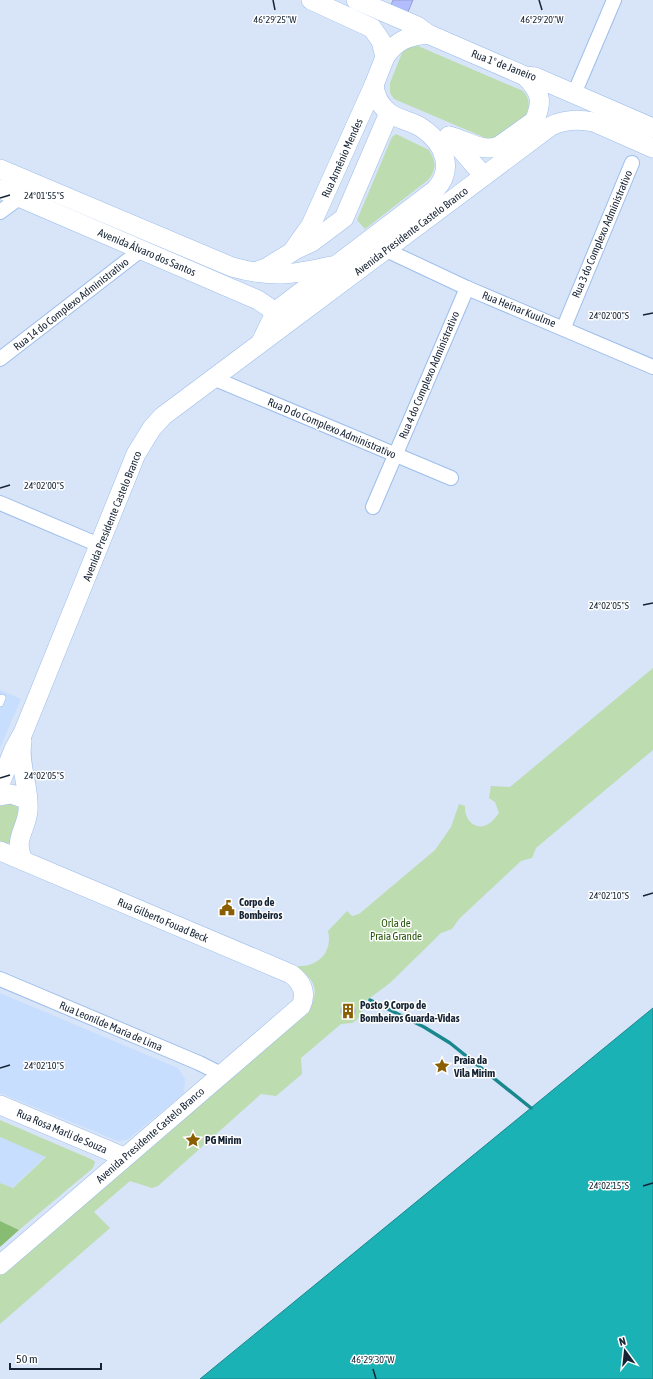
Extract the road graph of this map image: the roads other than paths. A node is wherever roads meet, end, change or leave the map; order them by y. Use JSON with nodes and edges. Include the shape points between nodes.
{"nodes":[{"id":1,"x":311,"y":0,"type":"edge"},
{"id":2,"x":356,"y":0,"type":"edge"},
{"id":3,"x":614,"y":0,"type":"edge"},
{"id":4,"x":428,"y":34,"type":"junction"},
{"id":5,"x":385,"y":57,"type":"junction"},
{"id":6,"x":524,"y":76,"type":"junction"},
{"id":7,"x":374,"y":85,"type":"junction"},
{"id":8,"x":574,"y":94,"type":"junction"},
{"id":9,"x":389,"y":113,"type":"junction"},
{"id":10,"x":534,"y":120,"type":"junction"},
{"id":11,"x":422,"y":127,"type":"junction"},
{"id":12,"x":653,"y":128,"type":"edge"},
{"id":13,"x":449,"y":136,"type":"junction"},
{"id":14,"x":526,"y":144,"type":"junction"},
{"id":15,"x":653,"y":148,"type":"edge"},
{"id":16,"x":632,"y":163,"type":"dead end"},
{"id":17,"x":0,"y":169,"type":"edge"},
{"id":18,"x":484,"y":176,"type":"junction"},
{"id":19,"x":0,"y":189,"type":"edge"},
{"id":20,"x":19,"y":198,"type":"junction"},
{"id":21,"x":0,"y":212,"type":"edge"},
{"id":22,"x":142,"y":250,"type":"junction"},
{"id":23,"x":386,"y":250,"type":"junction"},
{"id":24,"x":292,"y":252,"type":"junction"},
{"id":25,"x":338,"y":264,"type":"junction"},
{"id":26,"x":249,"y":272,"type":"junction"},
{"id":27,"x":467,"y":288,"type":"junction"},
{"id":28,"x":283,"y":316,"type":"junction"},
{"id":29,"x":564,"y":327,"type":"junction"},
{"id":30,"x":0,"y":359,"type":"edge"},
{"id":31,"x":653,"y":366,"type":"edge"},
{"id":32,"x":213,"y":378,"type":"junction"},
{"id":33,"x":396,"y":454,"type":"junction"},
{"id":34,"x":451,"y":478,"type":"dead end"},
{"id":35,"x":0,"y":503,"type":"edge"},
{"id":36,"x":373,"y":507,"type":"dead end"},
{"id":37,"x":99,"y":546,"type":"junction"},
{"id":38,"x":23,"y":733,"type":"junction"},
{"id":39,"x":1,"y":778,"type":"edge"},
{"id":40,"x":0,"y":796,"type":"edge"},
{"id":41,"x":26,"y":804,"type":"junction"},
{"id":42,"x":18,"y":841,"type":"junction"},
{"id":43,"x":2,"y":852,"type":"edge"},
{"id":44,"x":24,"y":861,"type":"junction"},
{"id":45,"x":0,"y":979,"type":"edge"},
{"id":46,"x":301,"y":1006,"type":"joint"},
{"id":47,"x":221,"y":1074,"type":"junction"},
{"id":48,"x":0,"y":1105,"type":"edge"},
{"id":49,"x":124,"y":1157,"type":"junction"},
{"id":50,"x":0,"y":1265,"type":"edge"}],
"edges":[{"from":1,"to":5,"type":"street","via":[[366,23],[378,34]]},
{"from":2,"to":4,"type":"street","name":"Rua 1º de Janeiro","via":[[417,26]]},
{"from":3,"to":8,"type":"street"},
{"from":4,"to":5,"type":"street","via":[[407,37],[392,47]]},
{"from":4,"to":6,"type":"street","name":"Rua 1º de Janeiro"},
{"from":5,"to":7,"type":"street","name":"Rua Armênio Mendes"},
{"from":6,"to":8,"type":"street","name":"Rua 1º de Janeiro","via":[[535,77]]},
{"from":6,"to":10,"type":"street","via":[[535,88],[540,99],[540,108]]},
{"from":7,"to":9,"type":"street","via":[[378,100]]},
{"from":7,"to":24,"type":"street","name":"Rua Armênio Mendes","via":[[318,214]]},
{"from":8,"to":12,"type":"street","name":"Rua 1º de Janeiro"},
{"from":9,"to":11,"type":"street"},
{"from":9,"to":24,"type":"street","via":[[344,218],[312,242]]},
{"from":10,"to":13,"type":"street","via":[[494,148],[482,149],[461,138]]},
{"from":10,"to":14,"type":"street"},
{"from":11,"to":13,"type":"street"},
{"from":11,"to":25,"type":"street","name":"Avenida Presidente Castelo Branco","via":[[436,140],[446,155],[445,176],[441,184]]},
{"from":13,"to":18,"type":"street"},
{"from":14,"to":15,"type":"street","name":"Avenida Presidente Castelo Branco","via":[[551,126],[563,121],[576,120],[594,122]]},
{"from":14,"to":18,"type":"street","name":"Avenida Presidente Castelo Branco"},
{"from":16,"to":29,"type":"street","name":"Rua 3 do Complexo Administrativo"},
{"from":17,"to":26,"type":"street","name":"Avenida Álvaro dos Santos","via":[[216,262]]},
{"from":18,"to":23,"type":"street","name":"Avenida Presidente Castelo Branco"},
{"from":19,"to":20,"type":"street","name":"Avenida Álvaro dos Santos"},
{"from":20,"to":21,"type":"street"},
{"from":20,"to":22,"type":"street","name":"Avenida Álvaro dos Santos"},
{"from":22,"to":28,"type":"street","name":"Avenida Álvaro dos Santos","via":[[258,300]]},
{"from":22,"to":30,"type":"street","name":"Rua 14 do Complexo Administrativo"},
{"from":23,"to":27,"type":"street","name":"Rua Heinar Kuulme"},
{"from":23,"to":28,"type":"street","name":"Avenida Presidente Castelo Branco"},
{"from":24,"to":26,"type":"street","name":"Rua Armênio Mendes","via":[[266,268]]},
{"from":25,"to":26,"type":"street","name":"Avenida Álvaro dos Santos","via":[[287,275]]},
{"from":25,"to":28,"type":"street","name":"Avenida Presidente Castelo Branco"},
{"from":27,"to":29,"type":"street","name":"Rua Heinar Kuulme"},
{"from":27,"to":33,"type":"street","name":"Rua 4 do Complexo Administrativo"},
{"from":28,"to":32,"type":"street","name":"Avenida Presidente Castelo Branco","via":[[260,343]]},
{"from":29,"to":31,"type":"street","name":"Rua Heinar Kuulme"},
{"from":32,"to":33,"type":"street","name":"Rua D do Complexo Administrativo"},
{"from":32,"to":37,"type":"street","name":"Avenida Presidente Castelo Branco","via":[[163,416],[143,441]]},
{"from":33,"to":34,"type":"street","name":"Rua D do Complexo Administrativo"},
{"from":33,"to":36,"type":"street","name":"Rua 4 do Complexo Administrativo"},
{"from":35,"to":37,"type":"street"},
{"from":37,"to":38,"type":"street","name":"Avenida Presidente Castelo Branco"},
{"from":38,"to":39,"type":"street","name":"Avenida Presidente Castelo Branco"},
{"from":38,"to":41,"type":"street","name":"Avenida Presidente Castelo Branco","via":[[21,762],[27,791]]},
{"from":39,"to":41,"type":"street","via":[[17,787]]},
{"from":40,"to":41,"type":"street","via":[[11,794]]},
{"from":41,"to":42,"type":"street","name":"Avenida Presidente Castelo Branco"},
{"from":42,"to":43,"type":"street","via":[[12,849]]},
{"from":42,"to":44,"type":"street"},
{"from":43,"to":44,"type":"street","name":"Rua Gilberto Fouad Beck"},
{"from":44,"to":46,"type":"street","name":"Rua Gilberto Fouad Beck","via":[[291,974],[302,988]]},
{"from":45,"to":47,"type":"street","name":"Rua Leonilde Maria de Lima"},
{"from":46,"to":47,"type":"street","name":"Avenida Presidente Castelo Branco"},
{"from":47,"to":49,"type":"street","name":"Avenida Presidente Castelo Branco"},
{"from":48,"to":49,"type":"street","name":"Rua Rosa Marli de Souza"},
{"from":49,"to":50,"type":"street","name":"Avenida Presidente Castelo Branco"}]}
